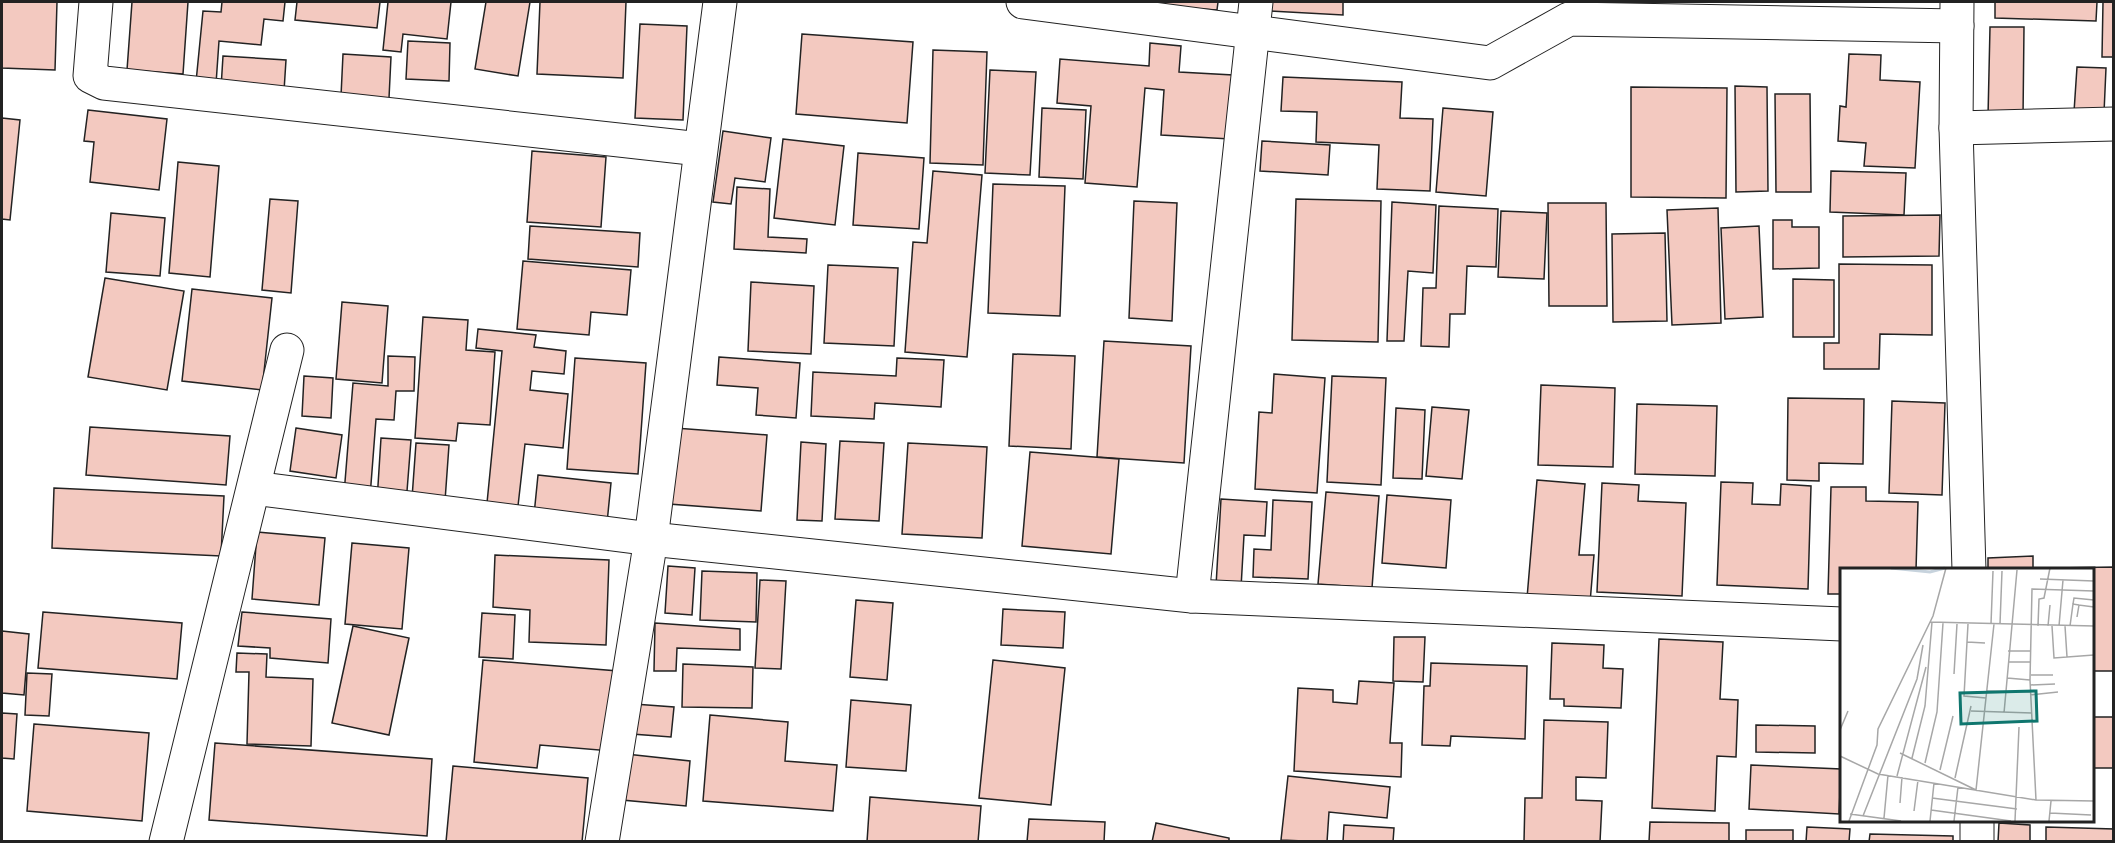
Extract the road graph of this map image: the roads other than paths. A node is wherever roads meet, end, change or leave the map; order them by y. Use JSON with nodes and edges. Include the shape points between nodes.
{"nodes":[{"id":1,"x":96,"y":2,"type":"edge"},
{"id":2,"x":720,"y":2,"type":"edge"},
{"id":3,"x":1023,"y":2,"type":"edge"},
{"id":4,"x":1957,"y":14,"type":"edge"},
{"id":5,"x":1254,"y":17,"type":"edge"},
{"id":6,"x":2114,"y":124,"type":"edge"},
{"id":7,"x":1956,"y":128,"type":"junction"},
{"id":8,"x":700,"y":149,"type":"junction"},
{"id":9,"x":287,"y":350,"type":"dead end"},
{"id":10,"x":254,"y":488,"type":"junction"},
{"id":11,"x":651,"y":539,"type":"junction"},
{"id":12,"x":1969,"y":568,"type":"edge"},
{"id":13,"x":1192,"y":596,"type":"junction"},
{"id":14,"x":1840,"y":624,"type":"edge"},
{"id":15,"x":1977,"y":822,"type":"edge"},
{"id":16,"x":166,"y":842,"type":"edge"},
{"id":17,"x":602,"y":842,"type":"edge"},
{"id":18,"x":1977,"y":842,"type":"edge"}],
"edges":[{"from":1,"to":8,"type":"street","via":[[90,76],[104,83]]},
{"from":2,"to":8,"type":"street"},
{"from":3,"to":5,"type":"street"},
{"from":4,"to":5,"type":"street","via":[[1569,19],[1491,63]]},
{"from":4,"to":7,"type":"street"},
{"from":5,"to":13,"type":"street"},
{"from":6,"to":7,"type":"street"},
{"from":7,"to":12,"type":"street"},
{"from":8,"to":11,"type":"street"},
{"from":9,"to":10,"type":"street"},
{"from":10,"to":11,"type":"street"},
{"from":10,"to":16,"type":"street"},
{"from":11,"to":13,"type":"street"},
{"from":11,"to":17,"type":"street"},
{"from":13,"to":14,"type":"street"},
{"from":15,"to":18,"type":"street"}]}
